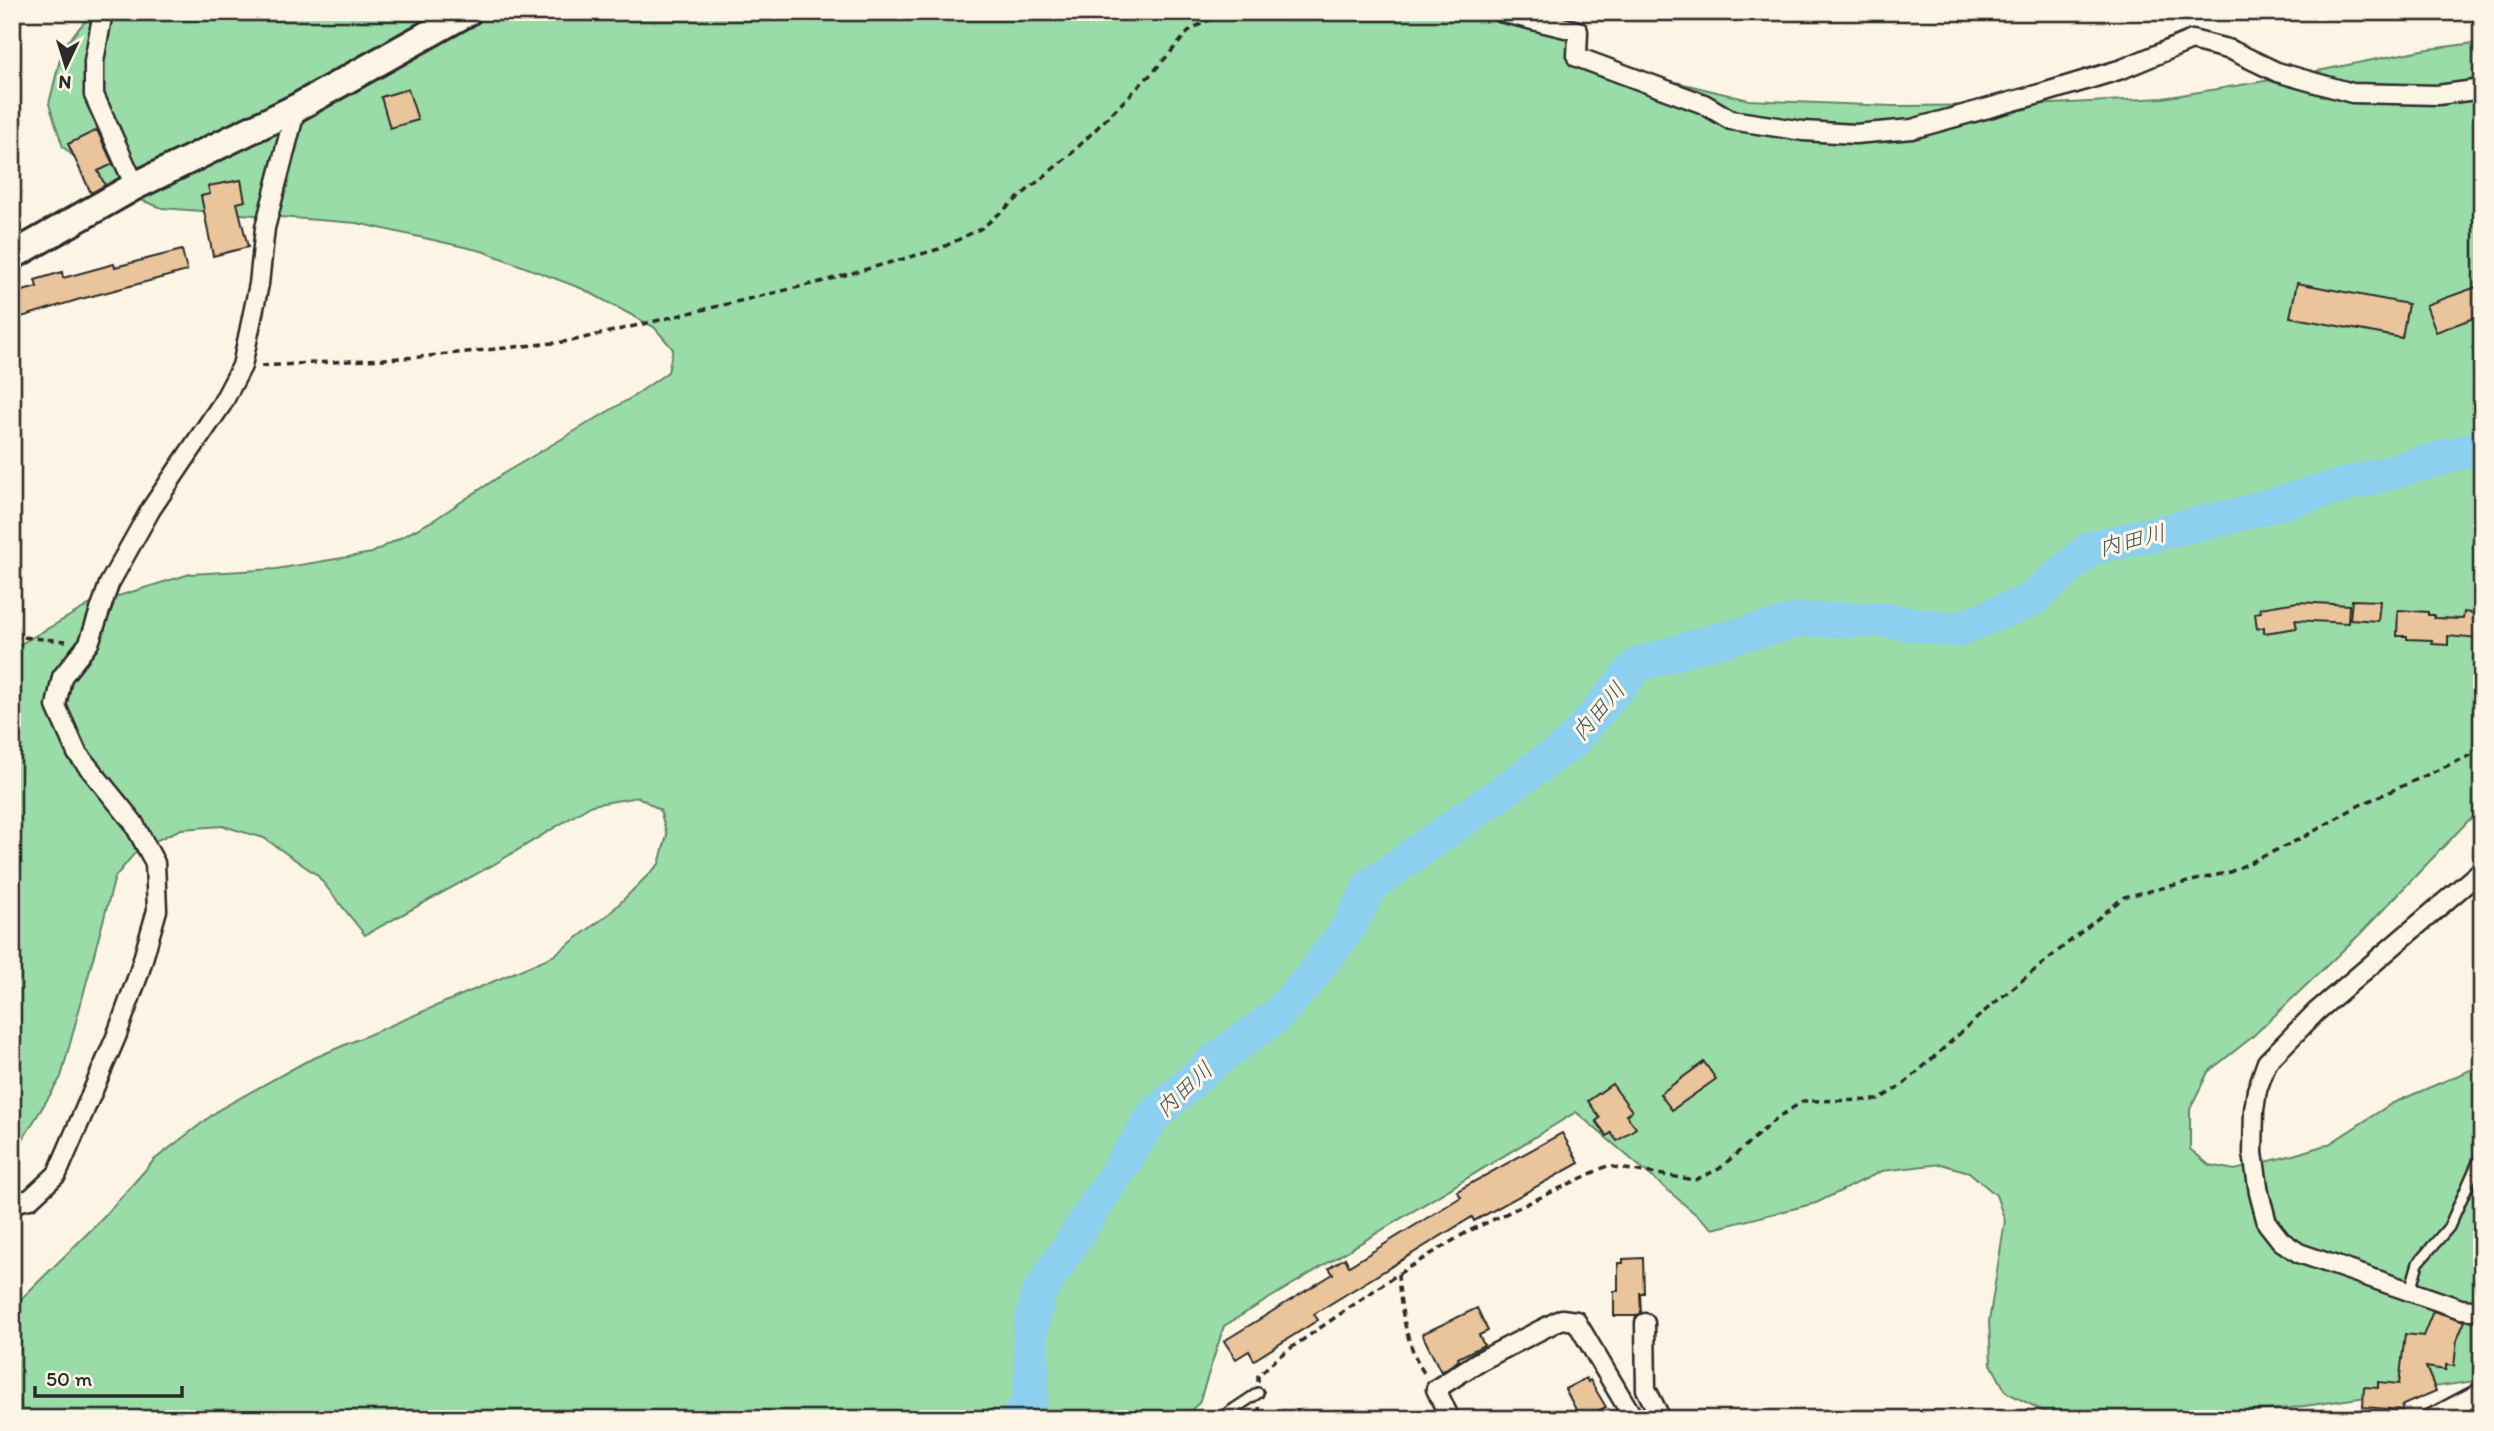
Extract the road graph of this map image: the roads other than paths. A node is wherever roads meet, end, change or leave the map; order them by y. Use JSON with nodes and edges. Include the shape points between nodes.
{"nodes":[{"id":1,"x":103,"y":12,"type":"edge"},
{"id":2,"x":468,"y":12,"type":"edge"},
{"id":3,"x":1500,"y":12,"type":"edge"},
{"id":4,"x":2482,"y":89,"type":"edge"},
{"id":5,"x":296,"y":108,"type":"junction"},
{"id":6,"x":135,"y":186,"type":"junction"},
{"id":7,"x":12,"y":256,"type":"edge"},
{"id":8,"x":2482,"y":870,"type":"edge"},
{"id":9,"x":2482,"y":1153,"type":"edge"},
{"id":10,"x":12,"y":1203,"type":"edge"},
{"id":11,"x":2410,"y":1291,"type":"junction"},
{"id":12,"x":2482,"y":1311,"type":"edge"},
{"id":13,"x":1644,"y":1323,"type":"dead end"},
{"id":14,"x":2482,"y":1392,"type":"edge"},
{"id":15,"x":1258,"y":1393,"type":"road end"},
{"id":16,"x":1219,"y":1419,"type":"edge"},
{"id":17,"x":1450,"y":1419,"type":"edge"},
{"id":18,"x":1634,"y":1419,"type":"edge"},
{"id":19,"x":1661,"y":1419,"type":"edge"},
{"id":20,"x":2431,"y":1419,"type":"edge"}],
"edges":[{"from":1,"to":6,"type":"street","via":[[94,61],[94,95]]},
{"from":2,"to":5,"type":"street"},
{"from":3,"to":4,"type":"street","via":[[1577,32],[1577,57],[1704,104],[1731,120],[1803,131],[1854,134],[1912,129],[2122,69],[2192,40],[2351,93],[2438,95]]},
{"from":5,"to":6,"type":"street"},
{"from":5,"to":10,"type":"street","via":[[265,228],[242,366],[222,404],[151,509],[109,584],[89,643],[62,677],[56,706],[77,753],[133,822],[155,863],[157,910],[116,1037],[57,1174],[30,1199]]},
{"from":6,"to":7,"type":"street"},
{"from":8,"to":11,"type":"street","via":[[2316,1012],[2267,1062],[2256,1100],[2253,1153],[2259,1193],[2267,1223],[2281,1241],[2299,1252]]},
{"from":9,"to":11,"type":"lane","via":[[2449,1227],[2418,1263]]},
{"from":11,"to":12,"type":"street","via":[[2461,1309]]},
{"from":13,"to":19,"type":"street","via":[[1646,1389]]},
{"from":14,"to":20,"type":"street"},
{"from":15,"to":16,"type":"lane"},
{"from":17,"to":18,"type":"street","via":[[1436,1389],[1562,1319],[1576,1321]]}]}
